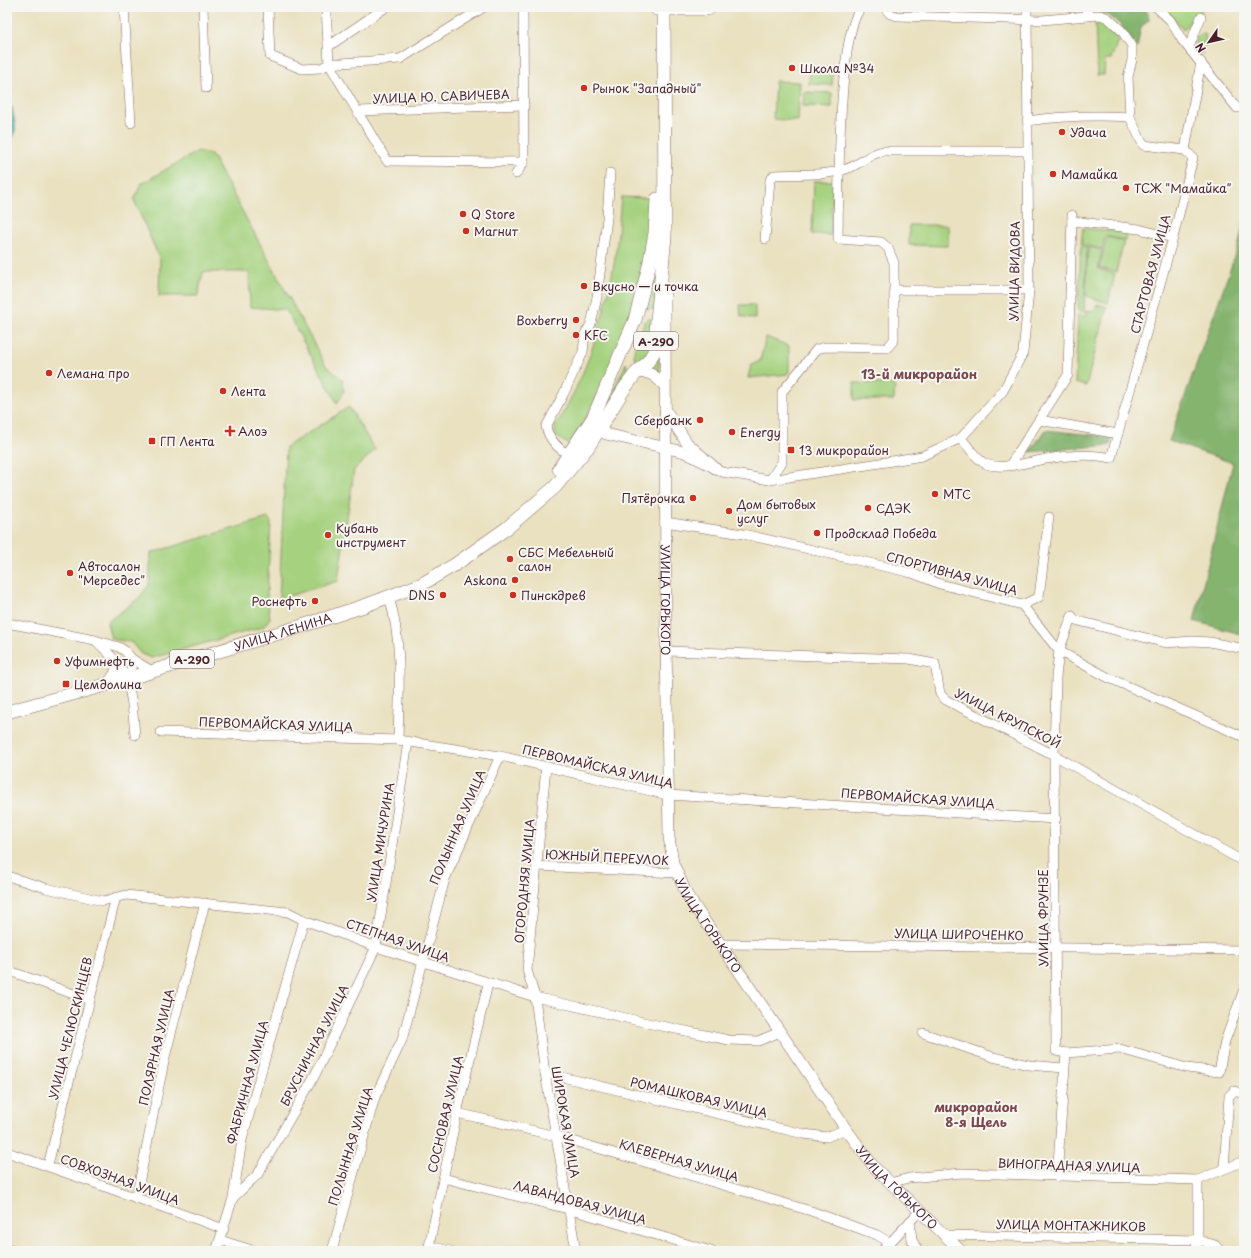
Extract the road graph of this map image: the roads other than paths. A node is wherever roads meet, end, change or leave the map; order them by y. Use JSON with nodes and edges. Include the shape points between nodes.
{"nodes":[{"id":1,"x":124,"y":7,"type":"edge"},
{"id":2,"x":203,"y":7,"type":"edge"},
{"id":3,"x":268,"y":7,"type":"edge"},
{"id":4,"x":326,"y":7,"type":"edge"},
{"id":5,"x":484,"y":7,"type":"edge"},
{"id":6,"x":523,"y":7,"type":"edge"},
{"id":7,"x":714,"y":7,"type":"edge"},
{"id":8,"x":862,"y":7,"type":"edge"},
{"id":9,"x":884,"y":7,"type":"edge"},
{"id":10,"x":1027,"y":7,"type":"edge"},
{"id":11,"x":1156,"y":7,"type":"edge"},
{"id":12,"x":384,"y":8,"type":"edge"},
{"id":13,"x":660,"y":9,"type":"edge"},
{"id":14,"x":1088,"y":12,"type":"edge"},
{"id":15,"x":1201,"y":17,"type":"dead end"},
{"id":16,"x":1026,"y":18,"type":"junction"},
{"id":17,"x":329,"y":46,"type":"junction"},
{"id":18,"x":1189,"y":47,"type":"junction"},
{"id":19,"x":1201,"y":62,"type":"junction"},
{"id":20,"x":329,"y":64,"type":"junction"},
{"id":21,"x":206,"y":88,"type":"dead end"},
{"id":22,"x":524,"y":105,"type":"junction"},
{"id":23,"x":1236,"y":108,"type":"dead end"},
{"id":24,"x":358,"y":111,"type":"junction"},
{"id":25,"x":1130,"y":117,"type":"junction"},
{"id":26,"x":1027,"y":121,"type":"junction"},
{"id":27,"x":131,"y":123,"type":"dead end"},
{"id":28,"x":1185,"y":150,"type":"junction"},
{"id":29,"x":1027,"y":151,"type":"junction"},
{"id":30,"x":658,"y":159,"type":"junction"},
{"id":31,"x":524,"y":162,"type":"junction"},
{"id":32,"x":839,"y":171,"type":"junction"},
{"id":33,"x":610,"y":173,"type":"dead end"},
{"id":34,"x":516,"y":174,"type":"dead end"},
{"id":35,"x":665,"y":236,"type":"junction"},
{"id":36,"x":765,"y":238,"type":"dead end"},
{"id":37,"x":1173,"y":238,"type":"junction"},
{"id":38,"x":894,"y":290,"type":"junction"},
{"id":39,"x":1029,"y":290,"type":"junction"},
{"id":40,"x":636,"y":373,"type":"junction"},
{"id":41,"x":664,"y":385,"type":"junction"},
{"id":42,"x":664,"y":407,"type":"junction"},
{"id":43,"x":1040,"y":420,"type":"junction"},
{"id":44,"x":593,"y":428,"type":"junction"},
{"id":45,"x":1118,"y":434,"type":"junction"},
{"id":46,"x":618,"y":437,"type":"junction"},
{"id":47,"x":960,"y":438,"type":"junction"},
{"id":48,"x":665,"y":444,"type":"junction"},
{"id":49,"x":588,"y":447,"type":"junction"},
{"id":50,"x":680,"y":450,"type":"joint"},
{"id":51,"x":569,"y":455,"type":"junction"},
{"id":52,"x":1010,"y":466,"type":"junction"},
{"id":53,"x":715,"y":468,"type":"junction"},
{"id":54,"x":770,"y":480,"type":"junction"},
{"id":55,"x":536,"y":503,"type":"junction"},
{"id":56,"x":1049,"y":517,"type":"dead end"},
{"id":57,"x":665,"y":522,"type":"junction"},
{"id":58,"x":389,"y":597,"type":"junction"},
{"id":59,"x":1022,"y":605,"type":"junction"},
{"id":60,"x":7,"y":623,"type":"edge"},
{"id":61,"x":95,"y":640,"type":"junction"},
{"id":62,"x":1244,"y":649,"type":"edge"},
{"id":63,"x":666,"y":651,"type":"junction"},
{"id":64,"x":1059,"y":651,"type":"junction"},
{"id":65,"x":132,"y":659,"type":"junction"},
{"id":66,"x":117,"y":662,"type":"junction"},
{"id":67,"x":152,"y":671,"type":"junction"},
{"id":68,"x":127,"y":679,"type":"junction"},
{"id":69,"x":106,"y":685,"type":"junction"},
{"id":70,"x":7,"y":712,"type":"edge"},
{"id":71,"x":161,"y":732,"type":"dead end"},
{"id":72,"x":135,"y":736,"type":"dead end"},
{"id":73,"x":1244,"y":738,"type":"edge"},
{"id":74,"x":403,"y":741,"type":"junction"},
{"id":75,"x":1054,"y":755,"type":"junction"},
{"id":76,"x":500,"y":756,"type":"junction"},
{"id":77,"x":546,"y":767,"type":"junction"},
{"id":78,"x":668,"y":795,"type":"junction"},
{"id":79,"x":1056,"y":819,"type":"junction"},
{"id":80,"x":1244,"y":862,"type":"edge"},
{"id":81,"x":537,"y":866,"type":"junction"},
{"id":82,"x":676,"y":873,"type":"junction"},
{"id":83,"x":7,"y":876,"type":"edge"},
{"id":84,"x":116,"y":897,"type":"junction"},
{"id":85,"x":205,"y":903,"type":"junction"},
{"id":86,"x":304,"y":920,"type":"junction"},
{"id":87,"x":721,"y":944,"type":"junction"},
{"id":88,"x":376,"y":947,"type":"junction"},
{"id":89,"x":1055,"y":947,"type":"junction"},
{"id":90,"x":1244,"y":950,"type":"edge"},
{"id":91,"x":423,"y":961,"type":"junction"},
{"id":92,"x":7,"y":970,"type":"edge"},
{"id":93,"x":488,"y":984,"type":"junction"},
{"id":94,"x":1244,"y":989,"type":"edge"},
{"id":95,"x":535,"y":997,"type":"junction"},
{"id":96,"x":90,"y":1000,"type":"junction"},
{"id":97,"x":780,"y":1032,"type":"junction"},
{"id":98,"x":923,"y":1033,"type":"dead end"},
{"id":99,"x":1066,"y":1053,"type":"junction"},
{"id":100,"x":1064,"y":1068,"type":"junction"},
{"id":101,"x":545,"y":1073,"type":"junction"},
{"id":102,"x":1244,"y":1094,"type":"edge"},
{"id":103,"x":457,"y":1113,"type":"junction"},
{"id":104,"x":846,"y":1129,"type":"junction"},
{"id":105,"x":556,"y":1136,"type":"junction"},
{"id":106,"x":7,"y":1152,"type":"edge"},
{"id":107,"x":1244,"y":1161,"type":"edge"},
{"id":108,"x":48,"y":1166,"type":"junction"},
{"id":109,"x":1224,"y":1169,"type":"junction"},
{"id":110,"x":1057,"y":1177,"type":"junction"},
{"id":111,"x":443,"y":1178,"type":"junction"},
{"id":112,"x":1198,"y":1180,"type":"junction"},
{"id":113,"x":890,"y":1184,"type":"junction"},
{"id":114,"x":136,"y":1198,"type":"junction"},
{"id":115,"x":233,"y":1198,"type":"junction"},
{"id":116,"x":568,"y":1209,"type":"junction"},
{"id":117,"x":920,"y":1212,"type":"junction"},
{"id":118,"x":910,"y":1221,"type":"junction"},
{"id":119,"x":224,"y":1229,"type":"junction"},
{"id":120,"x":943,"y":1234,"type":"junction"},
{"id":121,"x":220,"y":1240,"type":"junction"},
{"id":122,"x":1198,"y":1240,"type":"junction"},
{"id":123,"x":890,"y":1242,"type":"junction"},
{"id":124,"x":428,"y":1248,"type":"edge"},
{"id":125,"x":7,"y":1249,"type":"edge"},
{"id":126,"x":15,"y":1251,"type":"edge"},
{"id":127,"x":216,"y":1251,"type":"edge"},
{"id":128,"x":255,"y":1251,"type":"edge"},
{"id":129,"x":332,"y":1251,"type":"edge"},
{"id":130,"x":450,"y":1251,"type":"edge"},
{"id":131,"x":576,"y":1251,"type":"edge"},
{"id":132,"x":711,"y":1251,"type":"edge"},
{"id":133,"x":882,"y":1251,"type":"edge"},
{"id":134,"x":918,"y":1251,"type":"edge"},
{"id":135,"x":961,"y":1251,"type":"edge"},
{"id":136,"x":1195,"y":1251,"type":"edge"},
{"id":137,"x":1220,"y":1251,"type":"edge"}],
"edges":[{"from":1,"to":27,"type":"street"},
{"from":2,"to":21,"type":"street"},
{"from":3,"to":20,"type":"street","via":[[270,56],[302,69],[321,68]]},
{"from":4,"to":17,"type":"street"},
{"from":5,"to":20,"type":"street","via":[[400,59]]},
{"from":6,"to":22,"type":"street"},
{"from":7,"to":13,"type":"street","via":[[708,11]]},
{"from":8,"to":32,"type":"street","via":[[857,12],[850,31],[842,104]]},
{"from":9,"to":16,"type":"street","via":[[890,14],[897,16]]},
{"from":10,"to":16,"type":"street","name":"УЛИЦА ВИДОВА"},
{"from":11,"to":18,"type":"street","via":[[1170,20]]},
{"from":12,"to":17,"type":"street"},
{"from":13,"to":30,"type":"highway"},
{"from":13,"to":35,"type":"highway"},
{"from":14,"to":16,"type":"street","via":[[1042,20]]},
{"from":14,"to":25,"type":"street","via":[[1108,18],[1122,31],[1132,46],[1128,77]]},
{"from":15,"to":18,"type":"street"},
{"from":16,"to":26,"type":"street","name":"УЛИЦА ВИДОВА"},
{"from":17,"to":20,"type":"street"},
{"from":18,"to":19,"type":"street"},
{"from":19,"to":23,"type":"street"},
{"from":19,"to":28,"type":"street"},
{"from":20,"to":24,"type":"street"},
{"from":22,"to":24,"type":"street","name":"УЛИЦА Ю. САВИЧЕВА"},
{"from":22,"to":31,"type":"street"},
{"from":24,"to":31,"type":"street","via":[[387,161]]},
{"from":25,"to":26,"type":"street","via":[[1096,115]]},
{"from":25,"to":28,"type":"street","via":[[1143,146]]},
{"from":26,"to":29,"type":"street","name":"УЛИЦА ВИДОВА"},
{"from":28,"to":37,"type":"street","name":"СТАРТОВАЯ УЛИЦА","via":[[1193,158]]},
{"from":29,"to":32,"type":"street","via":[[884,151],[871,154],[853,166]]},
{"from":29,"to":39,"type":"street","name":"УЛИЦА ВИДОВА"},
{"from":30,"to":44,"type":"highway","number":"А-290","via":[[655,233],[649,266],[635,320],[593,418]]},
{"from":30,"to":44,"type":"main road","via":[[663,166],[659,226],[642,314],[625,359]]},
{"from":31,"to":34,"type":"street"},
{"from":32,"to":36,"type":"street","via":[[774,174],[770,180]]},
{"from":32,"to":38,"type":"street","via":[[838,239],[881,242],[888,248],[893,256]]},
{"from":33,"to":51,"type":"street","via":[[597,297],[591,324],[585,334],[583,352],[546,427],[559,448]]},
{"from":35,"to":40,"type":"highway","number":"А-290","via":[[654,352]]},
{"from":35,"to":41,"type":"main road"},
{"from":37,"to":43,"type":"street","via":[[1139,229],[1072,218],[1068,375]]},
{"from":37,"to":45,"type":"street","name":"СТАРТОВАЯ УЛИЦА"},
{"from":38,"to":39,"type":"street"},
{"from":38,"to":54,"type":"street","via":[[894,340],[887,348],[817,349],[782,392],[782,462]]},
{"from":39,"to":47,"type":"street","name":"УЛИЦА ВИДОВА","via":[[1023,353],[1003,391]]},
{"from":40,"to":41,"type":"main road","via":[[646,371]]},
{"from":40,"to":44,"type":"highway","number":"А-290"},
{"from":41,"to":42,"type":"main road"},
{"from":42,"to":48,"type":"main road"},
{"from":42,"to":53,"type":"main road","via":[[687,443]]},
{"from":43,"to":45,"type":"street"},
{"from":43,"to":52,"type":"street"},
{"from":44,"to":46,"type":"main road"},
{"from":44,"to":48,"type":"main road"},
{"from":44,"to":49,"type":"highway","number":"А-290"},
{"from":44,"to":51,"type":"highway","number":"А-290"},
{"from":45,"to":52,"type":"street","name":"СТАРТОВАЯ УЛИЦА","via":[[1111,458],[1098,455],[1054,457]]},
{"from":46,"to":48,"type":"main road"},
{"from":46,"to":49,"type":"main road","via":[[602,439]]},
{"from":47,"to":52,"type":"street","via":[[983,462],[993,466]]},
{"from":47,"to":54,"type":"street","name":"УЛИЦА ВИДОВА","via":[[922,456]]},
{"from":48,"to":50,"type":"main road","name":"УЛИЦА ВИДОВА"},
{"from":48,"to":57,"type":"main road","name":"УЛИЦА ГОРЬКОГО"},
{"from":49,"to":55,"type":"highway","number":"А-290","via":[[555,486]]},
{"from":50,"to":53,"type":"street","name":"УЛИЦА ВИДОВА"},
{"from":51,"to":55,"type":"highway","number":"А-290"},
{"from":53,"to":54,"type":"street","name":"УЛИЦА ВИДОВА","via":[[735,475]]},
{"from":55,"to":58,"type":"highway","name":"УЛИЦА ЛЕНИНА","number":"А-290","via":[[507,528],[456,564],[422,584]]},
{"from":56,"to":59,"type":"street","via":[[1039,597]]},
{"from":57,"to":59,"type":"street","name":"СПОРТИВНАЯ УЛИЦА","via":[[744,534],[860,560]]},
{"from":57,"to":63,"type":"main road","name":"УЛИЦА ГОРЬКОГО"},
{"from":58,"to":67,"type":"highway","name":"УЛИЦА ЛЕНИНА","number":"А-290"},
{"from":58,"to":74,"type":"street","name":"УЛИЦА МИЧУРИНА","via":[[398,643]]},
{"from":59,"to":64,"type":"street","name":"СПОРТИВНАЯ УЛИЦА"},
{"from":60,"to":61,"type":"street"},
{"from":61,"to":65,"type":"street","via":[[120,647]]},
{"from":61,"to":66,"type":"street"},
{"from":62,"to":64,"type":"street","name":"УЛИЦА ФРУНЗЕ","via":[[1210,642],[1166,643],[1071,617]]},
{"from":63,"to":75,"type":"street","name":"УЛИЦА КРУПСКОЙ","via":[[909,659],[935,664],[940,694],[946,700]]},
{"from":63,"to":78,"type":"main road","name":"УЛИЦА ГОРЬКОГО"},
{"from":64,"to":73,"type":"street","name":"СПОРТИВНАЯ УЛИЦА","via":[[1109,678]]},
{"from":64,"to":75,"type":"street","name":"УЛИЦА ФРУНЗЕ"},
{"from":65,"to":67,"type":"street"},
{"from":65,"to":68,"type":"street"},
{"from":66,"to":68,"type":"street"},
{"from":66,"to":69,"type":"street","via":[[115,672]]},
{"from":67,"to":68,"type":"highway","name":"УЛИЦА ЛЕНИНА","number":"А-290"},
{"from":68,"to":69,"type":"highway","name":"УЛИЦА ЛЕНИНА","number":"А-290"},
{"from":68,"to":72,"type":"street"},
{"from":69,"to":70,"type":"highway","name":"УЛИЦА ЛЕНИНА","number":"А-290"},
{"from":71,"to":74,"type":"street","name":"ПЕРВОМАЙСКАЯ УЛИЦА"},
{"from":74,"to":76,"type":"street","name":"ПЕРВОМАЙСКАЯ УЛИЦА"},
{"from":74,"to":88,"type":"street","name":"УЛИЦА МИЧУРИНА"},
{"from":75,"to":79,"type":"street","name":"УЛИЦА ФРУНЗЕ"},
{"from":75,"to":80,"type":"street","name":"УЛИЦА КРУПСКОЙ"},
{"from":76,"to":77,"type":"street","name":"ПЕРВОМАЙСКАЯ УЛИЦА"},
{"from":76,"to":91,"type":"street","name":"ПОЛЫННАЯ УЛИЦА","via":[[445,879]]},
{"from":77,"to":78,"type":"street","name":"ПЕРВОМАЙСКАЯ УЛИЦА"},
{"from":77,"to":81,"type":"street","name":"ОГОРОДНЯЯ УЛИЦА"},
{"from":78,"to":79,"type":"street","name":"ПЕРВОМАЙСКАЯ УЛИЦА"},
{"from":78,"to":82,"type":"main road","name":"УЛИЦА ГОРЬКОГО","via":[[669,837]]},
{"from":79,"to":89,"type":"street","name":"УЛИЦА ФРУНЗЕ"},
{"from":81,"to":82,"type":"street","name":"ЮЖНЫЙ ПЕРЕУЛОК"},
{"from":81,"to":95,"type":"street","name":"ОГОРОДНЯЯ УЛИЦА","via":[[527,970]]},
{"from":82,"to":87,"type":"main road","name":"УЛИЦА ГОРЬКОГО","via":[[687,896]]},
{"from":83,"to":84,"type":"street","name":"СТЕПНАЯ УЛИЦА","via":[[103,901]]},
{"from":84,"to":85,"type":"street","name":"СТЕПНАЯ УЛИЦА","via":[[126,895]]},
{"from":84,"to":96,"type":"street","name":"УЛИЦА ЧЕЛЮСКИНЦЕВ"},
{"from":85,"to":86,"type":"street","name":"СТЕПНАЯ УЛИЦА","via":[[288,912]]},
{"from":85,"to":114,"type":"street","name":"ПОЛЯРНАЯ УЛИЦА","via":[[165,1057]]},
{"from":86,"to":88,"type":"street","name":"СТЕПНАЯ УЛИЦА"},
{"from":86,"to":115,"type":"street","name":"ФАБРИЧНАЯ УЛИЦА","via":[[242,1140]]},
{"from":87,"to":89,"type":"street","name":"УЛИЦА ШИРОЧЕНКО"},
{"from":87,"to":97,"type":"main road","name":"УЛИЦА ГОРЬКОГО"},
{"from":88,"to":91,"type":"street","name":"СТЕПНАЯ УЛИЦА"},
{"from":88,"to":115,"type":"street","name":"БРУСНИЧНАЯ УЛИЦА","via":[[315,1075],[258,1174]]},
{"from":89,"to":90,"type":"street","name":"УЛИЦА ШИРОЧЕНКО"},
{"from":89,"to":99,"type":"street","name":"УЛИЦА ФРУНЗЕ","via":[[1056,1051]]},
{"from":91,"to":93,"type":"street","name":"СТЕПНАЯ УЛИЦА"},
{"from":91,"to":129,"type":"street","name":"ПОЛЫННАЯ УЛИЦА","via":[[402,1040],[375,1097]]},
{"from":92,"to":96,"type":"street"},
{"from":93,"to":95,"type":"street","name":"СТЕПНАЯ УЛИЦА"},
{"from":93,"to":103,"type":"street","name":"СОСНОВАЯ УЛИЦА"},
{"from":94,"to":99,"type":"street","via":[[1225,1041],[1219,1072],[1187,1068],[1120,1049]]},
{"from":95,"to":97,"type":"street","name":"СТЕПНАЯ УЛИЦА","via":[[729,1040],[758,1041]]},
{"from":95,"to":101,"type":"street","name":"ШИРОКАЯ УЛИЦА"},
{"from":96,"to":108,"type":"street","name":"УЛИЦА ЧЕЛЮСКИНЦЕВ"},
{"from":97,"to":104,"type":"main road","name":"УЛИЦА ГОРЬКОГО"},
{"from":98,"to":100,"type":"street","via":[[993,1057],[1029,1065]]},
{"from":99,"to":100,"type":"street"},
{"from":100,"to":110,"type":"street"},
{"from":101,"to":104,"type":"street","name":"РОМАШКОВАЯ УЛИЦА","via":[[804,1134],[828,1138]]},
{"from":101,"to":105,"type":"street","name":"ШИРОКАЯ УЛИЦА"},
{"from":102,"to":109,"type":"street","via":[[1238,1091],[1229,1096]]},
{"from":103,"to":105,"type":"street","name":"КЛЕВЕРНАЯ УЛИЦА"},
{"from":103,"to":111,"type":"street","name":"СОСНОВАЯ УЛИЦА"},
{"from":104,"to":113,"type":"main road","name":"УЛИЦА ГОРЬКОГО"},
{"from":105,"to":116,"type":"street","name":"ШИРОКАЯ УЛИЦА"},
{"from":105,"to":123,"type":"street","name":"КЛЕВЕРНАЯ УЛИЦА","via":[[811,1211]]},
{"from":106,"to":108,"type":"street","name":"СОВХОЗНАЯ УЛИЦА"},
{"from":107,"to":109,"type":"street","name":"ВИНОГРАДНАЯ УЛИЦА"},
{"from":108,"to":114,"type":"street","name":"СОВХОЗНАЯ УЛИЦА"},
{"from":109,"to":112,"type":"street","name":"ВИНОГРАДНАЯ УЛИЦА"},
{"from":110,"to":112,"type":"street","name":"ВИНОГРАДНАЯ УЛИЦА"},
{"from":110,"to":113,"type":"street","name":"ВИНОГРАДНАЯ УЛИЦА","via":[[962,1173],[909,1178]]},
{"from":111,"to":116,"type":"street","name":"ЛАВАНДОВАЯ УЛИЦА"},
{"from":111,"to":124,"type":"street","name":"СОСНОВАЯ УЛИЦА"},
{"from":112,"to":122,"type":"street"},
{"from":113,"to":117,"type":"main road","name":"УЛИЦА ГОРЬКОГО"},
{"from":114,"to":119,"type":"street","name":"СОВХОЗНАЯ УЛИЦА"},
{"from":115,"to":119,"type":"street","name":"ФАБРИЧНАЯ УЛИЦА"},
{"from":116,"to":131,"type":"street","name":"ШИРОКАЯ УЛИЦА"},
{"from":116,"to":132,"type":"street","name":"ЛАВАНДОВАЯ УЛИЦА"},
{"from":117,"to":118,"type":"street"},
{"from":117,"to":120,"type":"main road","name":"УЛИЦА ГОРЬКОГО"},
{"from":118,"to":123,"type":"street"},
{"from":118,"to":134,"type":"street","via":[[912,1240]]},
{"from":119,"to":121,"type":"street","name":"ФАБРИЧНАЯ УЛИЦА"},
{"from":120,"to":122,"type":"street","name":"УЛИЦА МОНТАЖНИКОВ"},
{"from":120,"to":135,"type":"main road","name":"УЛИЦА ГОРЬКОГО"},
{"from":121,"to":127,"type":"street","name":"ФАБРИЧНАЯ УЛИЦА"},
{"from":121,"to":128,"type":"street"},
{"from":122,"to":136,"type":"street"},
{"from":122,"to":137,"type":"street","name":"УЛИЦА МОНТАЖНИКОВ","via":[[1215,1245]]},
{"from":123,"to":133,"type":"street"},
{"from":124,"to":130,"type":"street"},
{"from":125,"to":126,"type":"street"}]}
